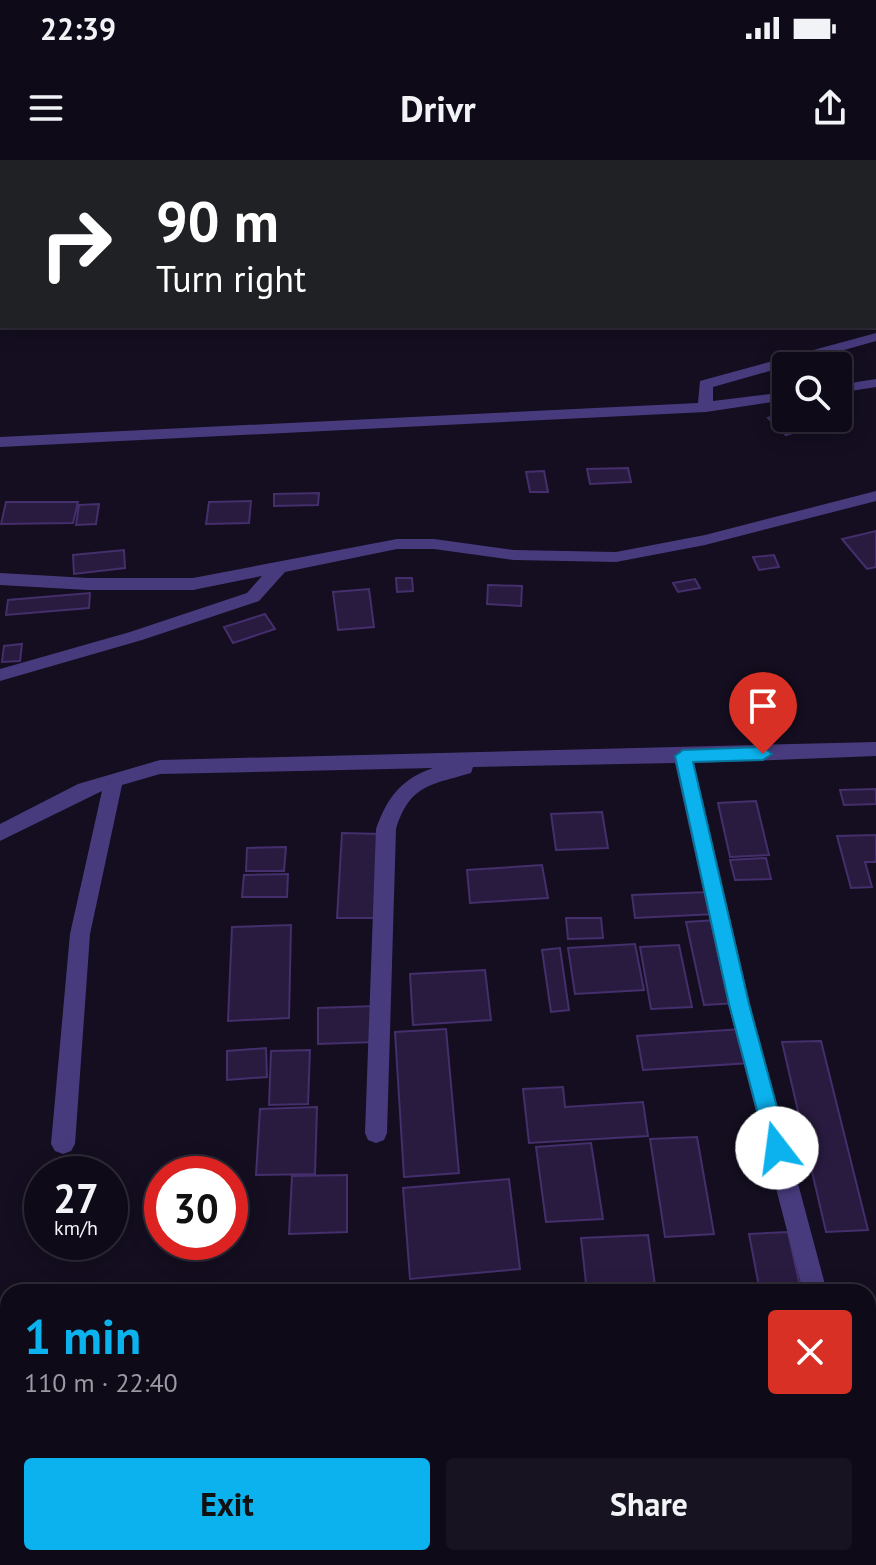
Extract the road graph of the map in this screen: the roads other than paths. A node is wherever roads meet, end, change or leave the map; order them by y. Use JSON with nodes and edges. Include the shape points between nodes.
{"nodes":[{"id":1,"x":876,"y":337,"type":"edge"},
{"id":2,"x":876,"y":383,"type":"edge"},
{"id":3,"x":852,"y":387,"type":"edge"},
{"id":4,"x":772,"y":398,"type":"edge"},
{"id":5,"x":706,"y":407,"type":"junction"},
{"id":6,"x":0,"y":442,"type":"edge"},
{"id":7,"x":876,"y":496,"type":"edge"},
{"id":8,"x":278,"y":569,"type":"junction"},
{"id":9,"x":0,"y":579,"type":"edge"},
{"id":10,"x":0,"y":675,"type":"edge"},
{"id":11,"x":876,"y":749,"type":"edge"},
{"id":12,"x":683,"y":756,"type":"junction"},
{"id":13,"x":520,"y":758,"type":"junction"},
{"id":14,"x":114,"y":779,"type":"junction"},
{"id":15,"x":0,"y":833,"type":"edge"},
{"id":16,"x":376,"y":1133,"type":"dead end"},
{"id":17,"x":63,"y":1144,"type":"dead end"},
{"id":18,"x":813,"y":1284,"type":"edge"}],
"edges":[{"from":1,"to":5,"type":"street","via":[[705,384]]},
{"from":2,"to":3,"type":"street"},
{"from":4,"to":5,"type":"street"},
{"from":5,"to":6,"type":"street"},
{"from":7,"to":8,"type":"street","via":[[616,557],[514,555],[397,544]]},
{"from":8,"to":9,"type":"street","via":[[193,584]]},
{"from":8,"to":10,"type":"street","via":[[253,597]]},
{"from":11,"to":12,"type":"street"},
{"from":12,"to":13,"type":"street"},
{"from":12,"to":18,"type":"street","via":[[739,1004]]},
{"from":13,"to":14,"type":"street","via":[[160,767]]},
{"from":13,"to":16,"type":"street","via":[[446,771],[408,787],[393,804],[386,829]]},
{"from":14,"to":15,"type":"street"},
{"from":14,"to":17,"type":"street","via":[[80,934]]}]}
